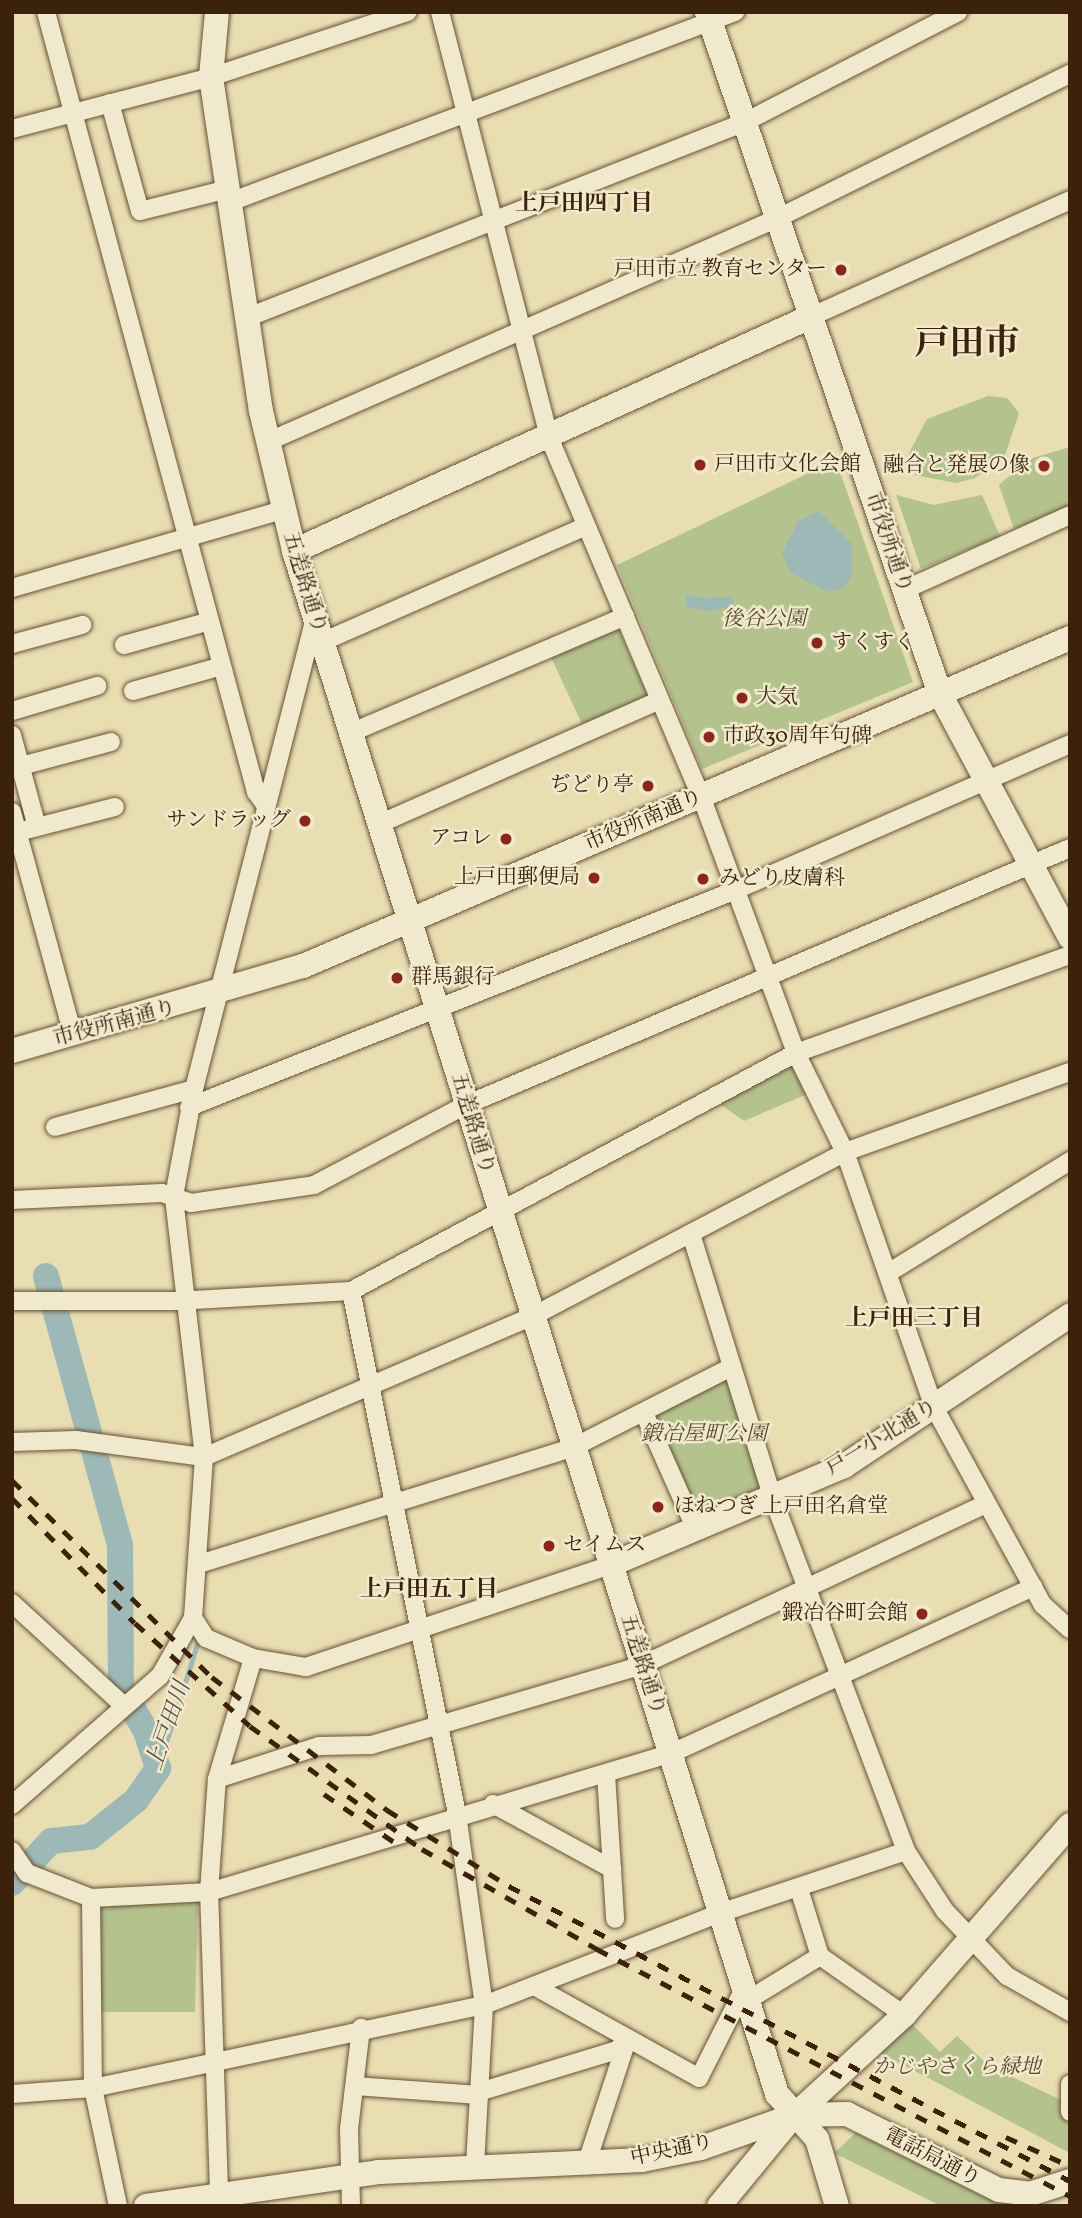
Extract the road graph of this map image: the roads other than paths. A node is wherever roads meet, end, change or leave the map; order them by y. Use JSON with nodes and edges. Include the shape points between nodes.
{"nodes":[{"id":1,"x":46,"y":12,"type":"edge"},
{"id":2,"x":217,"y":12,"type":"edge"},
{"id":3,"x":408,"y":12,"type":"edge"},
{"id":4,"x":440,"y":12,"type":"edge"},
{"id":5,"x":735,"y":12,"type":"edge"},
{"id":6,"x":958,"y":12,"type":"edge"},
{"id":7,"x":709,"y":19,"type":"edge"},
{"id":8,"x":1070,"y":74,"type":"edge"},
{"id":9,"x":211,"y":76,"type":"junction"},
{"id":10,"x":110,"y":103,"type":"junction"},
{"id":11,"x":73,"y":113,"type":"junction"},
{"id":12,"x":466,"y":116,"type":"junction"},
{"id":13,"x":745,"y":122,"type":"junction"},
{"id":14,"x":12,"y":129,"type":"edge"},
{"id":15,"x":229,"y":195,"type":"junction"},
{"id":16,"x":1070,"y":200,"type":"edge"},
{"id":17,"x":778,"y":218,"type":"junction"},
{"id":18,"x":492,"y":223,"type":"junction"},
{"id":19,"x":810,"y":317,"type":"junction"},
{"id":20,"x":246,"y":318,"type":"junction"},
{"id":21,"x":519,"y":332,"type":"junction"},
{"id":22,"x":549,"y":437,"type":"junction"},
{"id":23,"x":267,"y":442,"type":"junction"},
{"id":24,"x":283,"y":510,"type":"junction"},
{"id":25,"x":1070,"y":515,"type":"edge"},
{"id":26,"x":586,"y":526,"type":"junction"},
{"id":27,"x":188,"y":538,"type":"junction"},
{"id":28,"x":294,"y":551,"type":"junction"},
{"id":29,"x":12,"y":588,"type":"edge"},
{"id":30,"x":904,"y":590,"type":"junction"},
{"id":31,"x":625,"y":616,"type":"junction"},
{"id":32,"x":210,"y":621,"type":"junction"},
{"id":33,"x":82,"y":625,"type":"dead end"},
{"id":34,"x":318,"y":631,"type":"junction"},
{"id":35,"x":1070,"y":638,"type":"edge"},
{"id":36,"x":12,"y":644,"type":"edge"},
{"id":37,"x":124,"y":645,"type":"dead end"},
{"id":38,"x":222,"y":666,"type":"junction"},
{"id":39,"x":97,"y":686,"type":"dead end"},
{"id":40,"x":133,"y":691,"type":"dead end"},
{"id":41,"x":940,"y":694,"type":"junction"},
{"id":42,"x":660,"y":700,"type":"junction"},
{"id":43,"x":12,"y":710,"type":"edge"},
{"id":44,"x":350,"y":733,"type":"junction"},
{"id":45,"x":12,"y":735,"type":"edge"},
{"id":46,"x":111,"y":742,"type":"dead end"},
{"id":47,"x":1070,"y":744,"type":"edge"},
{"id":48,"x":21,"y":766,"type":"junction"},
{"id":49,"x":986,"y":781,"type":"junction"},
{"id":50,"x":701,"y":796,"type":"junction"},
{"id":51,"x":266,"y":806,"type":"junction"},
{"id":52,"x":114,"y":807,"type":"dead end"},
{"id":53,"x":12,"y":812,"type":"edge"},
{"id":54,"x":379,"y":824,"type":"junction"},
{"id":55,"x":37,"y":827,"type":"junction"},
{"id":56,"x":18,"y":832,"type":"junction"},
{"id":57,"x":1070,"y":848,"type":"edge"},
{"id":58,"x":1031,"y":865,"type":"junction"},
{"id":59,"x":736,"y":890,"type":"junction"},
{"id":60,"x":408,"y":921,"type":"junction"},
{"id":61,"x":1070,"y":937,"type":"edge"},
{"id":62,"x":1070,"y":955,"type":"edge"},
{"id":63,"x":766,"y":974,"type":"junction"},
{"id":64,"x":216,"y":996,"type":"junction"},
{"id":65,"x":436,"y":1009,"type":"junction"},
{"id":66,"x":73,"y":1035,"type":"junction"},
{"id":67,"x":12,"y":1051,"type":"edge"},
{"id":68,"x":796,"y":1053,"type":"junction"},
{"id":69,"x":1070,"y":1072,"type":"edge"},
{"id":70,"x":194,"y":1089,"type":"junction"},
{"id":71,"x":466,"y":1105,"type":"junction"},
{"id":72,"x":190,"y":1107,"type":"junction"},
{"id":73,"x":55,"y":1127,"type":"dead end"},
{"id":74,"x":845,"y":1152,"type":"junction"},
{"id":75,"x":1070,"y":1161,"type":"edge"},
{"id":76,"x":174,"y":1196,"type":"junction"},
{"id":77,"x":12,"y":1200,"type":"edge"},
{"id":78,"x":499,"y":1210,"type":"junction"},
{"id":79,"x":691,"y":1234,"type":"junction"},
{"id":80,"x":888,"y":1273,"type":"junction"},
{"id":81,"x":351,"y":1291,"type":"junction"},
{"id":82,"x":182,"y":1300,"type":"junction"},
{"id":83,"x":12,"y":1301,"type":"edge"},
{"id":84,"x":1070,"y":1315,"type":"edge"},
{"id":85,"x":533,"y":1316,"type":"junction"},
{"id":86,"x":732,"y":1367,"type":"junction"},
{"id":87,"x":370,"y":1387,"type":"junction"},
{"id":88,"x":934,"y":1407,"type":"junction"},
{"id":89,"x":644,"y":1413,"type":"junction"},
{"id":90,"x":12,"y":1443,"type":"edge"},
{"id":91,"x":573,"y":1447,"type":"junction"},
{"id":92,"x":204,"y":1457,"type":"junction"},
{"id":93,"x":772,"y":1496,"type":"junction"},
{"id":94,"x":396,"y":1503,"type":"junction"},
{"id":95,"x":986,"y":1504,"type":"junction"},
{"id":96,"x":696,"y":1530,"type":"junction"},
{"id":97,"x":199,"y":1564,"type":"junction"},
{"id":98,"x":610,"y":1565,"type":"junction"},
{"id":99,"x":808,"y":1587,"type":"junction"},
{"id":100,"x":1033,"y":1587,"type":"junction"},
{"id":101,"x":12,"y":1603,"type":"edge"},
{"id":102,"x":198,"y":1627,"type":"junction"},
{"id":103,"x":423,"y":1628,"type":"junction"},
{"id":104,"x":1070,"y":1629,"type":"edge"},
{"id":105,"x":253,"y":1658,"type":"junction"},
{"id":106,"x":642,"y":1665,"type":"junction"},
{"id":107,"x":841,"y":1677,"type":"junction"},
{"id":108,"x":128,"y":1702,"type":"junction"},
{"id":109,"x":439,"y":1723,"type":"junction"},
{"id":110,"x":670,"y":1755,"type":"junction"},
{"id":111,"x":606,"y":1774,"type":"junction"},
{"id":112,"x":217,"y":1779,"type":"junction"},
{"id":113,"x":493,"y":1804,"type":"junction"},
{"id":114,"x":12,"y":1805,"type":"edge"},
{"id":115,"x":457,"y":1814,"type":"junction"},
{"id":116,"x":1070,"y":1825,"type":"edge"},
{"id":117,"x":906,"y":1851,"type":"junction"},
{"id":118,"x":20,"y":1861,"type":"edge"},
{"id":119,"x":612,"y":1869,"type":"junction"},
{"id":120,"x":799,"y":1889,"type":"junction"},
{"id":121,"x":209,"y":1892,"type":"junction"},
{"id":122,"x":91,"y":1898,"type":"junction"},
{"id":123,"x":720,"y":1913,"type":"junction"},
{"id":124,"x":615,"y":1919,"type":"dead end"},
{"id":125,"x":971,"y":1938,"type":"junction"},
{"id":126,"x":820,"y":1956,"type":"junction"},
{"id":127,"x":534,"y":1986,"type":"junction"},
{"id":128,"x":746,"y":1995,"type":"junction"},
{"id":129,"x":484,"y":2005,"type":"junction"},
{"id":130,"x":1070,"y":2012,"type":"edge"},
{"id":131,"x":904,"y":2015,"type":"junction"},
{"id":132,"x":361,"y":2028,"type":"junction"},
{"id":133,"x":627,"y":2040,"type":"junction"},
{"id":134,"x":210,"y":2060,"type":"junction"},
{"id":135,"x":1070,"y":2084,"type":"edge"},
{"id":136,"x":355,"y":2086,"type":"junction"},
{"id":137,"x":93,"y":2088,"type":"junction"},
{"id":138,"x":479,"y":2093,"type":"junction"},
{"id":139,"x":12,"y":2094,"type":"edge"},
{"id":140,"x":1070,"y":2112,"type":"edge"},
{"id":141,"x":794,"y":2115,"type":"junction"},
{"id":142,"x":586,"y":2165,"type":"junction"},
{"id":143,"x":475,"y":2168,"type":"junction"},
{"id":144,"x":349,"y":2176,"type":"junction"},
{"id":145,"x":1056,"y":2192,"type":"edge"},
{"id":146,"x":204,"y":2197,"type":"edge"},
{"id":147,"x":118,"y":2206,"type":"edge"},
{"id":148,"x":146,"y":2206,"type":"edge"},
{"id":149,"x":351,"y":2206,"type":"edge"},
{"id":150,"x":719,"y":2206,"type":"edge"},
{"id":151,"x":836,"y":2206,"type":"edge"}],
"edges":[{"from":1,"to":11,"type":"street"},
{"from":2,"to":9,"type":"street","name":"五差路通り"},
{"from":3,"to":9,"type":"street"},
{"from":4,"to":12,"type":"street"},
{"from":5,"to":7,"type":"street"},
{"from":6,"to":13,"type":"street"},
{"from":7,"to":12,"type":"street"},
{"from":7,"to":13,"type":"street","name":"市役所通り"},
{"from":8,"to":17,"type":"street"},
{"from":9,"to":10,"type":"street"},
{"from":9,"to":15,"type":"street","name":"五差路通り"},
{"from":10,"to":11,"type":"street"},
{"from":10,"to":15,"type":"street","via":[[141,211]]},
{"from":11,"to":14,"type":"street"},
{"from":11,"to":27,"type":"street"},
{"from":12,"to":15,"type":"street"},
{"from":12,"to":18,"type":"street"},
{"from":13,"to":17,"type":"street","name":"市役所通り"},
{"from":13,"to":18,"type":"street"},
{"from":15,"to":20,"type":"street","name":"五差路通り"},
{"from":16,"to":19,"type":"street"},
{"from":17,"to":19,"type":"street","name":"市役所通り"},
{"from":17,"to":21,"type":"street"},
{"from":18,"to":20,"type":"street"},
{"from":18,"to":21,"type":"street"},
{"from":19,"to":22,"type":"street"},
{"from":19,"to":30,"type":"street","name":"市役所通り"},
{"from":20,"to":23,"type":"street","name":"五差路通り"},
{"from":21,"to":22,"type":"street"},
{"from":21,"to":23,"type":"street"},
{"from":22,"to":26,"type":"street"},
{"from":22,"to":28,"type":"street"},
{"from":23,"to":24,"type":"street","name":"五差路通り"},
{"from":24,"to":27,"type":"street"},
{"from":24,"to":28,"type":"street","name":"五差路通り"},
{"from":25,"to":30,"type":"street"},
{"from":26,"to":31,"type":"street"},
{"from":26,"to":34,"type":"street"},
{"from":27,"to":29,"type":"street"},
{"from":27,"to":32,"type":"street"},
{"from":28,"to":34,"type":"street","name":"五差路通り"},
{"from":30,"to":41,"type":"street","name":"市役所通り"},
{"from":31,"to":42,"type":"street"},
{"from":31,"to":44,"type":"street"},
{"from":32,"to":37,"type":"street"},
{"from":32,"to":38,"type":"street"},
{"from":33,"to":36,"type":"street"},
{"from":34,"to":44,"type":"street","name":"五差路通り"},
{"from":34,"to":51,"type":"street"},
{"from":35,"to":41,"type":"street","name":"市役所南通り"},
{"from":38,"to":40,"type":"street"},
{"from":38,"to":51,"type":"street","via":[[256,792]]},
{"from":39,"to":43,"type":"street"},
{"from":41,"to":49,"type":"street","name":"市役所通り"},
{"from":41,"to":50,"type":"street","name":"市役所南通り"},
{"from":42,"to":50,"type":"street"},
{"from":42,"to":54,"type":"street"},
{"from":44,"to":54,"type":"street","name":"五差路通り"},
{"from":45,"to":48,"type":"street"},
{"from":46,"to":48,"type":"street"},
{"from":47,"to":49,"type":"street"},
{"from":48,"to":55,"type":"street"},
{"from":49,"to":58,"type":"street","name":"市役所通り"},
{"from":49,"to":59,"type":"street"},
{"from":50,"to":59,"type":"street"},
{"from":50,"to":60,"type":"street","name":"市役所南通り"},
{"from":51,"to":64,"type":"street"},
{"from":52,"to":55,"type":"street"},
{"from":53,"to":56,"type":"street"},
{"from":54,"to":60,"type":"street","name":"五差路通り"},
{"from":55,"to":56,"type":"street"},
{"from":56,"to":66,"type":"street"},
{"from":57,"to":58,"type":"street"},
{"from":58,"to":61,"type":"street","name":"市役所通り"},
{"from":58,"to":63,"type":"street"},
{"from":59,"to":63,"type":"street"},
{"from":59,"to":65,"type":"street"},
{"from":60,"to":64,"type":"street","name":"市役所南通り"},
{"from":60,"to":65,"type":"street","name":"五差路通り"},
{"from":62,"to":68,"type":"street"},
{"from":63,"to":68,"type":"street"},
{"from":63,"to":71,"type":"street"},
{"from":64,"to":66,"type":"street","name":"市役所南通り"},
{"from":64,"to":70,"type":"street"},
{"from":65,"to":71,"type":"street","name":"五差路通り"},
{"from":65,"to":72,"type":"street"},
{"from":66,"to":67,"type":"street","name":"市役所南通り"},
{"from":68,"to":74,"type":"street"},
{"from":68,"to":78,"type":"street"},
{"from":69,"to":74,"type":"street"},
{"from":70,"to":72,"type":"street"},
{"from":70,"to":73,"type":"street"},
{"from":71,"to":76,"type":"street","via":[[314,1185],[191,1203]]},
{"from":71,"to":78,"type":"street","name":"五差路通り"},
{"from":72,"to":76,"type":"street"},
{"from":74,"to":79,"type":"street"},
{"from":74,"to":80,"type":"street"},
{"from":75,"to":80,"type":"street"},
{"from":76,"to":77,"type":"street"},
{"from":76,"to":82,"type":"street"},
{"from":78,"to":81,"type":"street"},
{"from":78,"to":85,"type":"street","name":"五差路通り"},
{"from":79,"to":85,"type":"street"},
{"from":79,"to":86,"type":"street"},
{"from":80,"to":88,"type":"street"},
{"from":81,"to":82,"type":"street"},
{"from":81,"to":87,"type":"street"},
{"from":82,"to":83,"type":"street"},
{"from":82,"to":92,"type":"street","via":[[201,1402]]},
{"from":84,"to":88,"type":"street","name":"戸一小北通り"},
{"from":85,"to":87,"type":"street"},
{"from":85,"to":91,"type":"street","name":"五差路通り"},
{"from":86,"to":89,"type":"street"},
{"from":86,"to":93,"type":"street"},
{"from":87,"to":92,"type":"street"},
{"from":87,"to":94,"type":"street"},
{"from":88,"to":93,"type":"street","name":"戸一小北通り","via":[[844,1465]]},
{"from":88,"to":95,"type":"street"},
{"from":89,"to":91,"type":"street"},
{"from":89,"to":96,"type":"street"},
{"from":90,"to":92,"type":"street","via":[[76,1440]]},
{"from":91,"to":94,"type":"street"},
{"from":91,"to":98,"type":"street","name":"五差路通り"},
{"from":92,"to":97,"type":"street"},
{"from":93,"to":96,"type":"street","name":"戸一小北通り"},
{"from":93,"to":99,"type":"street"},
{"from":94,"to":97,"type":"street"},
{"from":94,"to":103,"type":"street"},
{"from":95,"to":99,"type":"street"},
{"from":95,"to":100,"type":"street"},
{"from":96,"to":98,"type":"street","name":"戸一小北通り"},
{"from":97,"to":102,"type":"street"},
{"from":98,"to":103,"type":"street","name":"戸一小北通り"},
{"from":98,"to":106,"type":"street","name":"五差路通り"},
{"from":99,"to":106,"type":"street"},
{"from":99,"to":107,"type":"street"},
{"from":100,"to":104,"type":"street"},
{"from":100,"to":107,"type":"street"},
{"from":101,"to":108,"type":"street"},
{"from":102,"to":105,"type":"street","name":"戸一小北通り"},
{"from":102,"to":108,"type":"street","via":[[160,1676]]},
{"from":103,"to":105,"type":"street","name":"戸一小北通り","via":[[306,1667]]},
{"from":103,"to":109,"type":"street"},
{"from":105,"to":112,"type":"street"},
{"from":106,"to":109,"type":"street"},
{"from":106,"to":110,"type":"street","name":"五差路通り"},
{"from":107,"to":110,"type":"street"},
{"from":107,"to":117,"type":"street"},
{"from":108,"to":114,"type":"street"},
{"from":109,"to":112,"type":"street","via":[[370,1745],[319,1746]]},
{"from":109,"to":115,"type":"street"},
{"from":110,"to":111,"type":"street"},
{"from":110,"to":123,"type":"street","name":"五差路通り"},
{"from":111,"to":113,"type":"street"},
{"from":111,"to":119,"type":"street"},
{"from":112,"to":121,"type":"street"},
{"from":113,"to":115,"type":"street"},
{"from":113,"to":119,"type":"street"},
{"from":115,"to":121,"type":"street"},
{"from":115,"to":129,"type":"street"},
{"from":116,"to":125,"type":"street","name":"中央通り"},
{"from":117,"to":120,"type":"street"},
{"from":117,"to":125,"type":"street"},
{"from":118,"to":122,"type":"street"},
{"from":119,"to":124,"type":"street"},
{"from":120,"to":123,"type":"street"},
{"from":120,"to":126,"type":"street"},
{"from":121,"to":122,"type":"street"},
{"from":121,"to":134,"type":"street"},
{"from":122,"to":137,"type":"street"},
{"from":123,"to":127,"type":"street"},
{"from":123,"to":128,"type":"street","name":"五差路通り"},
{"from":125,"to":130,"type":"street","via":[[1007,1976]]},
{"from":125,"to":131,"type":"street","name":"中央通り"},
{"from":126,"to":128,"type":"street"},
{"from":126,"to":131,"type":"street"},
{"from":127,"to":129,"type":"street"},
{"from":127,"to":133,"type":"street"},
{"from":128,"to":133,"type":"street","via":[[699,2078]]},
{"from":128,"to":141,"type":"street","name":"五差路通り","via":[[777,2094]]},
{"from":129,"to":132,"type":"street"},
{"from":129,"to":138,"type":"street"},
{"from":131,"to":141,"type":"street","name":"中央通り"},
{"from":132,"to":134,"type":"street"},
{"from":132,"to":136,"type":"street"},
{"from":133,"to":138,"type":"street","via":[[617,2050]]},
{"from":133,"to":142,"type":"street"},
{"from":134,"to":137,"type":"street"},
{"from":134,"to":146,"type":"street"},
{"from":135,"to":140,"type":"street"},
{"from":136,"to":138,"type":"street"},
{"from":136,"to":144,"type":"street"},
{"from":137,"to":139,"type":"street"},
{"from":137,"to":147,"type":"street"},
{"from":138,"to":143,"type":"street"},
{"from":141,"to":142,"type":"street","name":"中央通り","via":[[686,2152]]},
{"from":141,"to":145,"type":"street","name":"電話局通り","via":[[846,2114],[999,2190]]},
{"from":141,"to":150,"type":"street"},
{"from":141,"to":151,"type":"street","name":"五差路通り","via":[[820,2144]]},
{"from":142,"to":143,"type":"street","name":"中央通り"},
{"from":143,"to":144,"type":"street","name":"中央通り"},
{"from":144,"to":146,"type":"street","name":"中央通り"},
{"from":144,"to":149,"type":"street"},
{"from":146,"to":148,"type":"street","name":"中央通り"}]}
